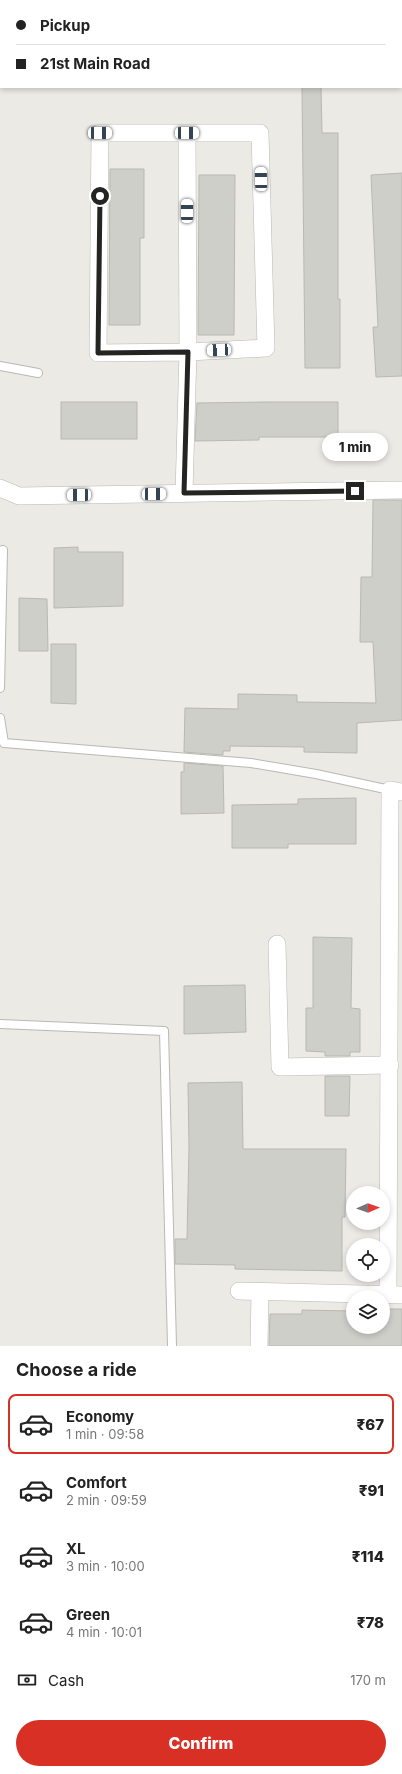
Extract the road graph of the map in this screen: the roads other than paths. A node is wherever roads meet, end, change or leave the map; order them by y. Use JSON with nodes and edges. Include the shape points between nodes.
{"nodes":[{"id":1,"x":187,"y":133,"type":"junction"},
{"id":2,"x":188,"y":352,"type":"junction"},
{"id":3,"x":0,"y":366,"type":"edge"},
{"id":4,"x":38,"y":373,"type":"dead end"},
{"id":5,"x":0,"y":488,"type":"edge"},
{"id":6,"x":402,"y":490,"type":"edge"},
{"id":7,"x":184,"y":493,"type":"junction"},
{"id":8,"x":3,"y":550,"type":"dead end"},
{"id":9,"x":0,"y":688,"type":"edge"},
{"id":10,"x":0,"y":718,"type":"edge"},
{"id":11,"x":396,"y":791,"type":"edge"},
{"id":12,"x":277,"y":944,"type":"dead end"},
{"id":13,"x":396,"y":976,"type":"edge"},
{"id":14,"x":0,"y":1024,"type":"edge"},
{"id":15,"x":390,"y":1065,"type":"junction"},
{"id":16,"x":396,"y":1086,"type":"edge"},
{"id":17,"x":239,"y":1292,"type":"dead end"},
{"id":18,"x":260,"y":1292,"type":"junction"},
{"id":19,"x":395,"y":1294,"type":"edge"},
{"id":20,"x":172,"y":1346,"type":"edge"},
{"id":21,"x":259,"y":1346,"type":"edge"}],
"edges":[{"from":1,"to":2,"type":"street"},
{"from":1,"to":2,"type":"street","via":[[260,133],[266,348]]},
{"from":1,"to":2,"type":"street","via":[[100,133],[98,353]]},
{"from":2,"to":7,"type":"street"},
{"from":3,"to":4,"type":"lane"},
{"from":5,"to":7,"type":"street","via":[[19,496]]},
{"from":6,"to":7,"type":"street"},
{"from":8,"to":9,"type":"lane"},
{"from":10,"to":11,"type":"lane","via":[[4,743],[250,763]]},
{"from":11,"to":13,"type":"street"},
{"from":12,"to":15,"type":"street","via":[[280,1067]]},
{"from":13,"to":15,"type":"street"},
{"from":14,"to":20,"type":"lane","via":[[164,1031]]},
{"from":15,"to":16,"type":"street"},
{"from":16,"to":19,"type":"street"},
{"from":17,"to":18,"type":"street"},
{"from":18,"to":19,"type":"street"},
{"from":18,"to":21,"type":"street"}]}
